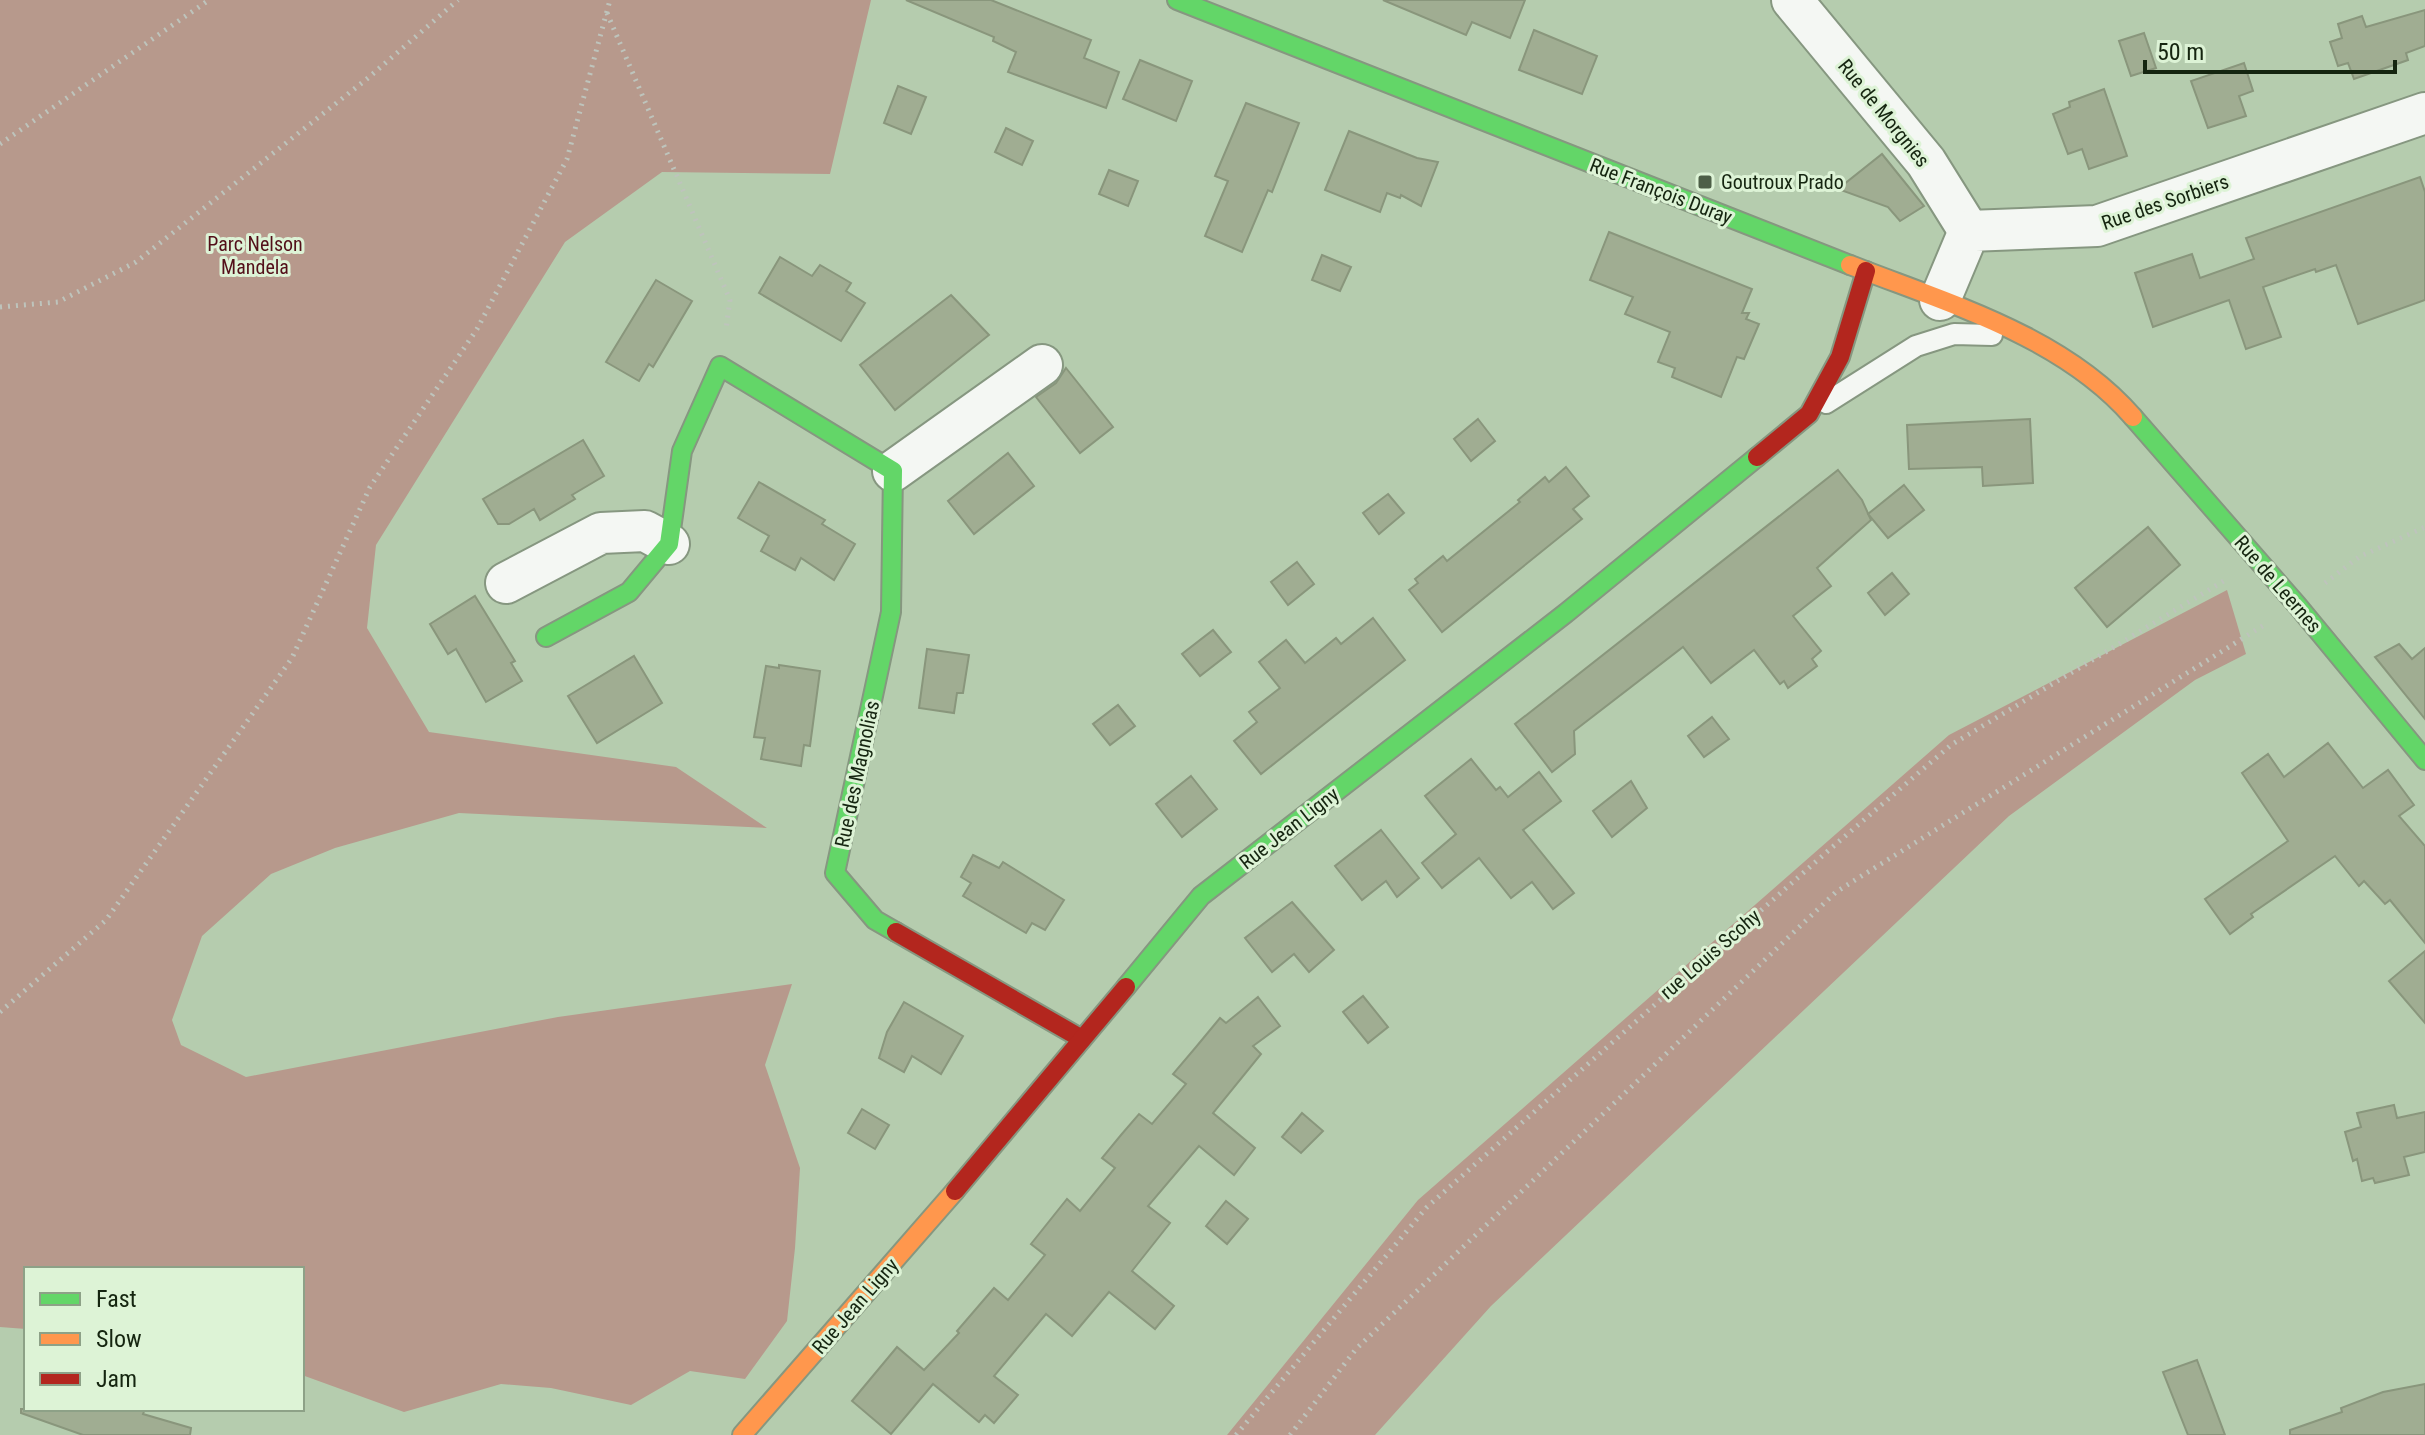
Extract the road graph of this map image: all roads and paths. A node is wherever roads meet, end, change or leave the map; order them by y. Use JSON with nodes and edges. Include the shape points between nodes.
{"nodes":[{"id":1,"x":209,"y":0,"type":"edge"},
{"id":2,"x":458,"y":0,"type":"edge"},
{"id":3,"x":610,"y":0,"type":"edge"},
{"id":4,"x":1177,"y":0,"type":"edge"},
{"id":5,"x":1792,"y":0,"type":"edge"},
{"id":6,"x":606,"y":11,"type":"junction"},
{"id":7,"x":2425,"y":113,"type":"edge"},
{"id":8,"x":0,"y":144,"type":"edge"},
{"id":9,"x":1969,"y":231,"type":"junction"},
{"id":10,"x":1866,"y":271,"type":"junction"},
{"id":11,"x":1940,"y":300,"type":"junction"},
{"id":12,"x":0,"y":307,"type":"edge"},
{"id":13,"x":2033,"y":340,"type":"junction"},
{"id":14,"x":1042,"y":365,"type":"dead end"},
{"id":15,"x":720,"y":366,"type":"junction"},
{"id":16,"x":2128,"y":411,"type":"joint"},
{"id":17,"x":1809,"y":414,"type":"junction"},
{"id":18,"x":893,"y":471,"type":"junction"},
{"id":19,"x":2425,"y":527,"type":"edge"},
{"id":20,"x":669,"y":544,"type":"junction"},
{"id":21,"x":2258,"y":560,"type":"junction"},
{"id":22,"x":506,"y":583,"type":"dead end"},
{"id":23,"x":2297,"y":605,"type":"junction"},
{"id":24,"x":546,"y":637,"type":"dead end"},
{"id":25,"x":2425,"y":760,"type":"edge"},
{"id":26,"x":0,"y":1012,"type":"edge"},
{"id":27,"x":1082,"y":1039,"type":"junction"},
{"id":28,"x":742,"y":1435,"type":"edge"},
{"id":29,"x":1236,"y":1435,"type":"edge"},
{"id":30,"x":1290,"y":1435,"type":"edge"}],
"edges":[{"from":1,"to":8,"type":"path"},
{"from":2,"to":12,"type":"path","via":[[136,262],[58,302]]},
{"from":3,"to":6,"type":"path"},
{"from":4,"to":10,"type":"street","name":"Rue François Duray"},
{"from":5,"to":9,"type":"street","name":"Rue de Morgnies","via":[[1926,162]]},
{"from":6,"to":15,"type":"path","via":[[730,300]]},
{"from":6,"to":26,"type":"path","via":[[567,159],[477,329],[370,487],[292,658],[106,920]]},
{"from":7,"to":9,"type":"street","name":"Rue des Sorbiers","via":[[2097,226]]},
{"from":9,"to":11,"type":"street"},
{"from":10,"to":11,"type":"street","name":"Rue François Duray"},
{"from":10,"to":17,"type":"street","name":"Rue Jean Ligny","via":[[1840,357]]},
{"from":11,"to":13,"type":"street","name":"Rue François Duray"},
{"from":13,"to":16,"type":"street","name":"Rue François Duray","via":[[2083,370]]},
{"from":13,"to":17,"type":"lane","via":[[1954,334],[1916,346]]},
{"from":14,"to":18,"type":"street"},
{"from":15,"to":18,"type":"street"},
{"from":15,"to":20,"type":"street","via":[[682,451]]},
{"from":16,"to":21,"type":"street","name":"Rue de Leernes"},
{"from":17,"to":27,"type":"street","name":"Rue Jean Ligny","via":[[1566,613],[1201,896]]},
{"from":18,"to":27,"type":"street","name":"Rue des Magnolias","via":[[891,612],[835,873],[875,920]]},
{"from":19,"to":23,"type":"path","via":[[2359,557]]},
{"from":20,"to":22,"type":"street","via":[[645,531],[601,533]]},
{"from":20,"to":24,"type":"street","via":[[629,592]]},
{"from":21,"to":23,"type":"street","name":"Rue de Leernes"},
{"from":21,"to":29,"type":"path","name":"rue Louis Scohy","via":[[1951,745],[1840,840],[1427,1207]]},
{"from":23,"to":25,"type":"street","name":"Rue de Leernes"},
{"from":23,"to":30,"type":"path","via":[[1836,892],[1356,1349]]},
{"from":27,"to":28,"type":"street","name":"Rue Jean Ligny"}]}
